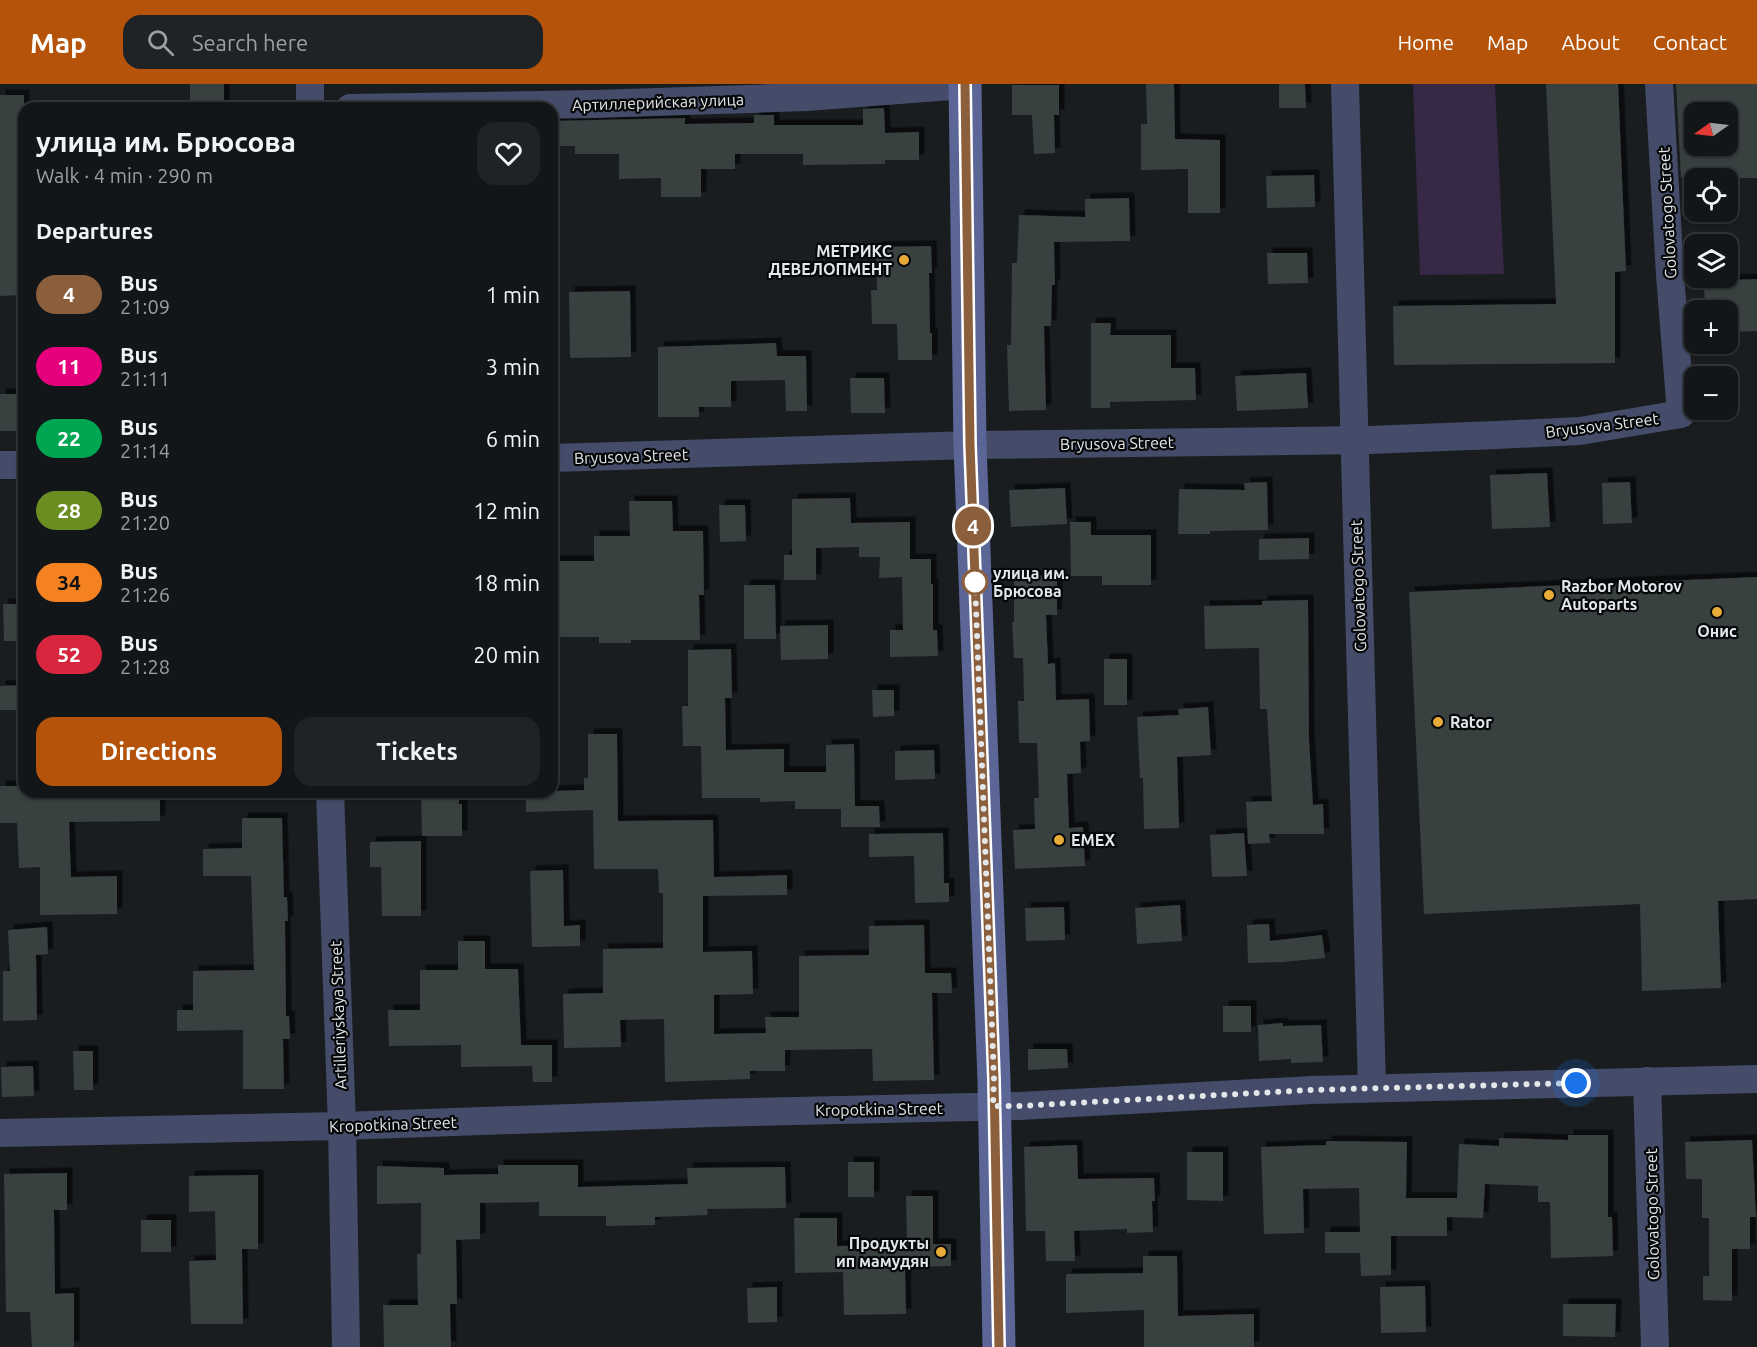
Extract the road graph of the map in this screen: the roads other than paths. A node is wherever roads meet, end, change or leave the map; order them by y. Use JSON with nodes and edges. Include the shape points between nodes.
{"nodes":[{"id":1,"x":310,"y":84,"type":"edge"},
{"id":2,"x":1345,"y":84,"type":"edge"},
{"id":3,"x":1659,"y":84,"type":"edge"},
{"id":4,"x":965,"y":85,"type":"edge"},
{"id":5,"x":310,"y":102,"type":"edge"},
{"id":6,"x":558,"y":105,"type":"edge"},
{"id":7,"x":1681,"y":414,"type":"joint"},
{"id":8,"x":1353,"y":439,"type":"junction"},
{"id":9,"x":970,"y":445,"type":"junction"},
{"id":10,"x":558,"y":458,"type":"edge"},
{"id":11,"x":0,"y":465,"type":"edge"},
{"id":12,"x":18,"y":465,"type":"edge"},
{"id":13,"x":330,"y":798,"type":"edge"},
{"id":14,"x":1757,"y":1079,"type":"edge"},
{"id":15,"x":1647,"y":1081,"type":"junction"},
{"id":16,"x":1372,"y":1088,"type":"junction"},
{"id":17,"x":993,"y":1106,"type":"junction"},
{"id":18,"x":342,"y":1126,"type":"junction"},
{"id":19,"x":0,"y":1132,"type":"edge"},
{"id":20,"x":346,"y":1347,"type":"edge"},
{"id":21,"x":999,"y":1347,"type":"edge"},
{"id":22,"x":1655,"y":1347,"type":"edge"}],
"edges":[{"from":1,"to":5,"type":"street"},
{"from":2,"to":8,"type":"street","name":"Golovatogo Street"},
{"from":3,"to":7,"type":"street","name":"Golovatogo Street"},
{"from":4,"to":6,"type":"street","name":"Артиллерийская улица","via":[[795,98]]},
{"from":4,"to":9,"type":"main road"},
{"from":7,"to":8,"type":"street","name":"Bryusova Street","via":[[1580,431]]},
{"from":8,"to":9,"type":"street","name":"Bryusova Street"},
{"from":8,"to":16,"type":"street","name":"Golovatogo Street"},
{"from":9,"to":10,"type":"street","name":"Bryusova Street"},
{"from":9,"to":17,"type":"main road"},
{"from":11,"to":12,"type":"street"},
{"from":13,"to":18,"type":"street","name":"Artilleriyskaya Street"},
{"from":14,"to":15,"type":"street","name":"Kropotkina Street"},
{"from":15,"to":16,"type":"street","name":"Kropotkina Street"},
{"from":15,"to":22,"type":"street","name":"Golovatogo Street"},
{"from":16,"to":17,"type":"street","name":"Kropotkina Street"},
{"from":17,"to":18,"type":"street","name":"Kropotkina Street"},
{"from":17,"to":21,"type":"main road"},
{"from":18,"to":19,"type":"street","name":"Kropotkina Street"},
{"from":18,"to":20,"type":"street","name":"Artilleriyskaya Street"}]}
